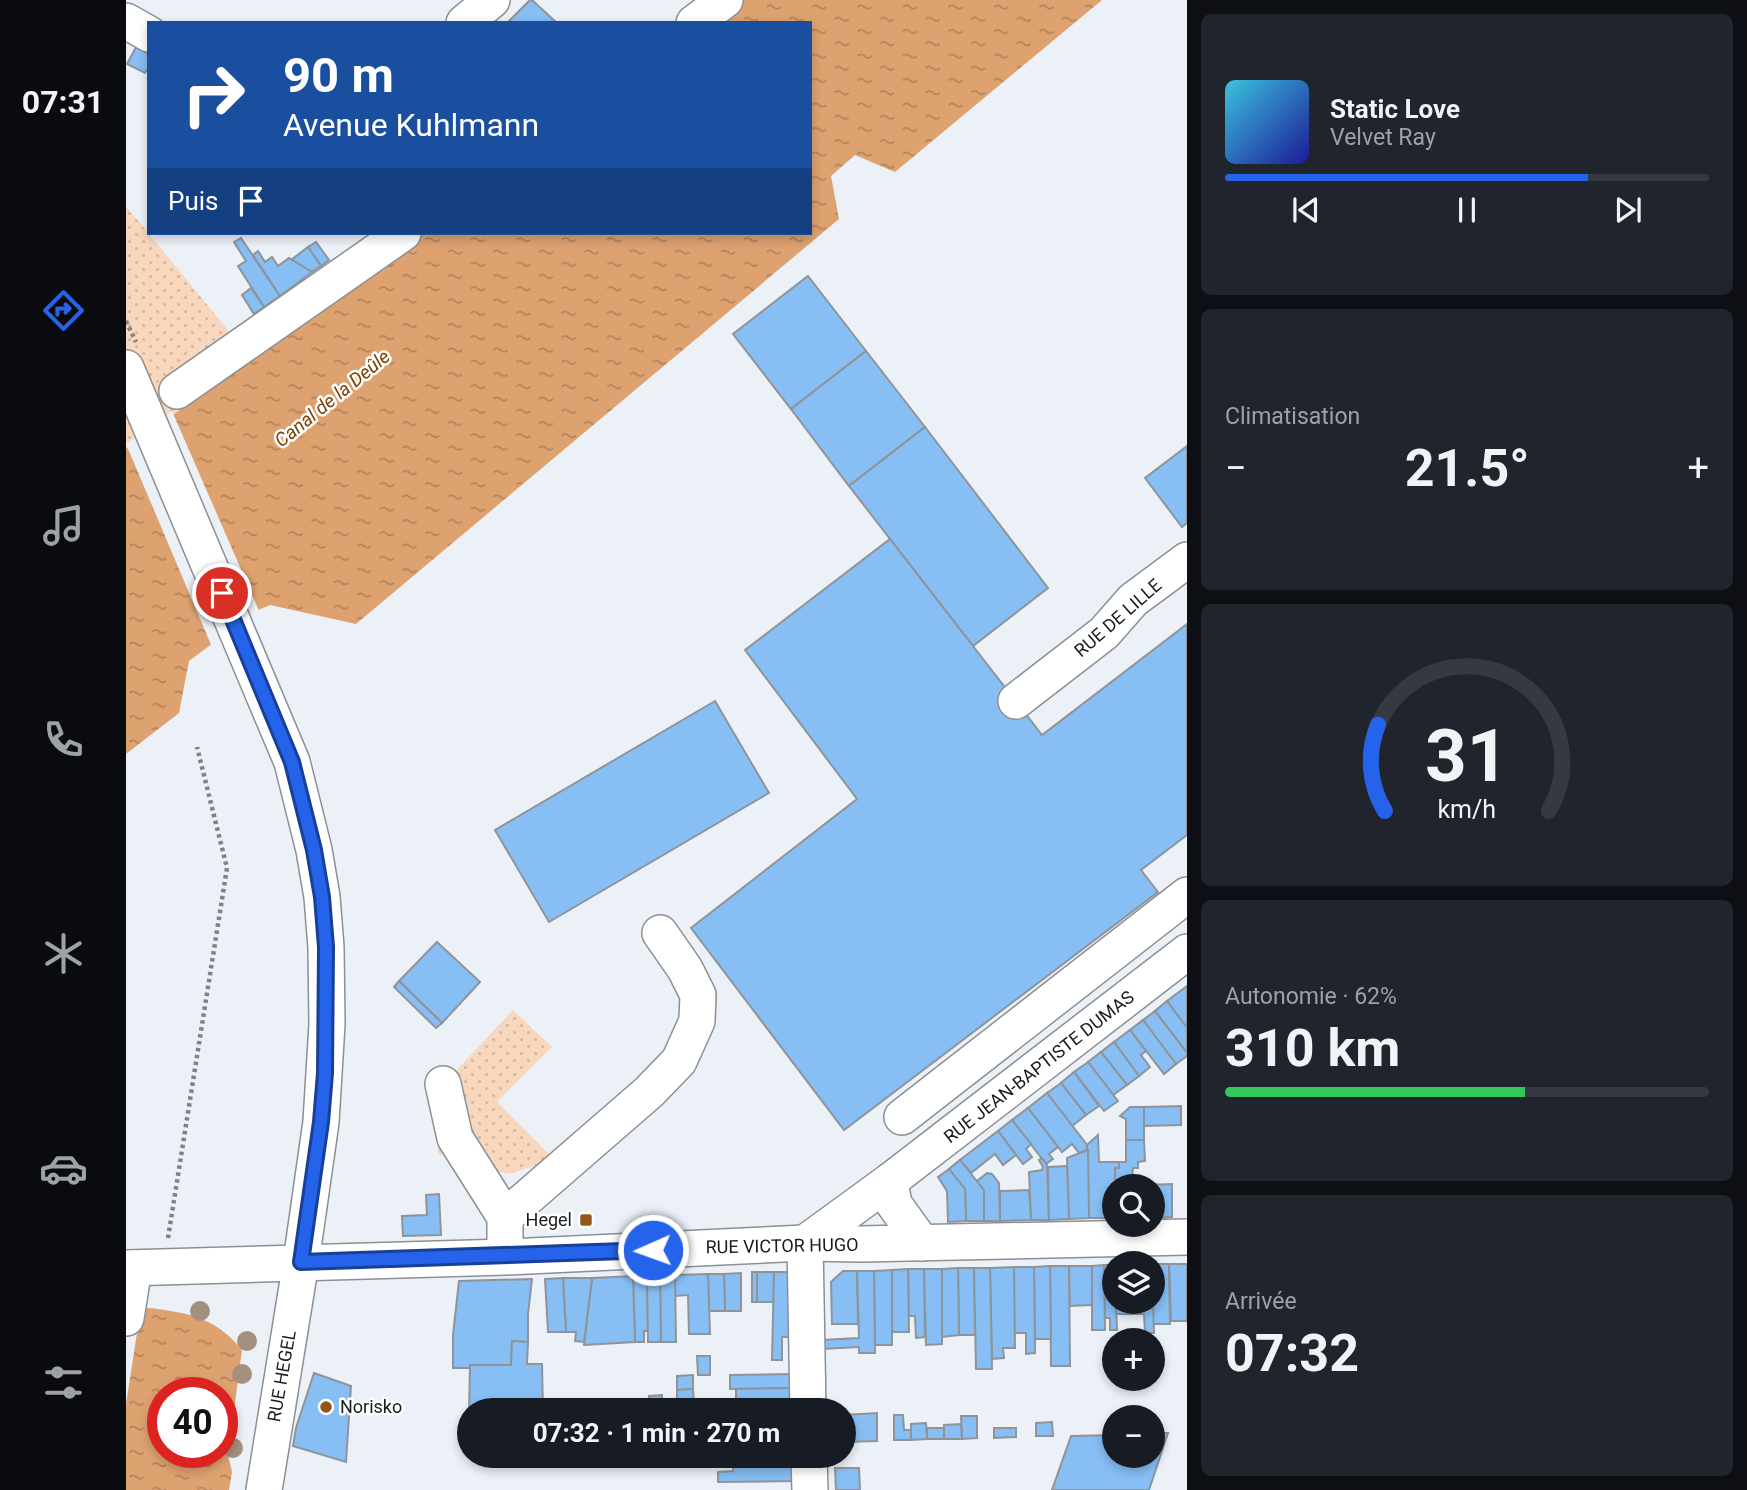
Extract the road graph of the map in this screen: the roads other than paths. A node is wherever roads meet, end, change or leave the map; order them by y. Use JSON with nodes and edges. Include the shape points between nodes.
{"nodes":[{"id":1,"x":492,"y":0,"type":"edge"},
{"id":2,"x":725,"y":0,"type":"edge"},
{"id":3,"x":126,"y":21,"type":"edge"},
{"id":4,"x":466,"y":21,"type":"edge"},
{"id":5,"x":697,"y":21,"type":"edge"},
{"id":6,"x":147,"y":33,"type":"edge"},
{"id":7,"x":400,"y":235,"type":"edge"},
{"id":8,"x":126,"y":368,"type":"edge"},
{"id":9,"x":177,"y":391,"type":"dead end"},
{"id":10,"x":1187,"y":560,"type":"edge"},
{"id":11,"x":1016,"y":701,"type":"dead end"},
{"id":12,"x":1187,"y":895,"type":"edge"},
{"id":13,"x":660,"y":933,"type":"dead end"},
{"id":14,"x":1187,"y":951,"type":"edge"},
{"id":15,"x":443,"y":1084,"type":"dead end"},
{"id":16,"x":902,"y":1116,"type":"dead end"},
{"id":17,"x":890,"y":1181,"type":"junction"},
{"id":18,"x":505,"y":1217,"type":"junction"},
{"id":19,"x":1187,"y":1237,"type":"edge"},
{"id":20,"x":805,"y":1243,"type":"junction"},
{"id":21,"x":922,"y":1243,"type":"junction"},
{"id":22,"x":506,"y":1256,"type":"junction"},
{"id":23,"x":301,"y":1262,"type":"junction"},
{"id":24,"x":141,"y":1268,"type":"edge"},
{"id":25,"x":126,"y":1318,"type":"edge"},
{"id":26,"x":808,"y":1398,"type":"edge"},
{"id":27,"x":810,"y":1468,"type":"edge"},
{"id":28,"x":264,"y":1490,"type":"edge"},
{"id":29,"x":810,"y":1490,"type":"edge"}],
"edges":[{"from":1,"to":4,"type":"street"},
{"from":2,"to":5,"type":"street"},
{"from":3,"to":6,"type":"street"},
{"from":7,"to":9,"type":"street"},
{"from":8,"to":23,"type":"street","name":"RUE HEGEL","via":[[292,762],[314,850],[326,947],[327,1024],[323,1096]]},
{"from":10,"to":11,"type":"street","name":"RUE DE LILLE","via":[[1133,600],[1104,634]]},
{"from":12,"to":16,"type":"street"},
{"from":13,"to":18,"type":"street","via":[[698,995],[697,1021],[679,1061]]},
{"from":14,"to":17,"type":"street","name":"RUE JEAN-BAPTISTE DUMAS"},
{"from":15,"to":18,"type":"street","via":[[456,1138]]},
{"from":17,"to":20,"type":"street","name":"RUE JEAN-BAPTISTE DUMAS"},
{"from":17,"to":21,"type":"street","via":[[894,1204]]},
{"from":18,"to":22,"type":"street"},
{"from":19,"to":21,"type":"street","name":"RUE VICTOR HUGO"},
{"from":20,"to":21,"type":"street","name":"RUE VICTOR HUGO"},
{"from":20,"to":22,"type":"street","name":"RUE VICTOR HUGO"},
{"from":20,"to":26,"type":"street"},
{"from":22,"to":23,"type":"street","name":"RUE VICTOR HUGO"},
{"from":23,"to":24,"type":"street","name":"RUE VICTOR HUGO"},
{"from":23,"to":28,"type":"street","name":"RUE HEGEL"},
{"from":24,"to":25,"type":"street"},
{"from":27,"to":29,"type":"street"}]}
